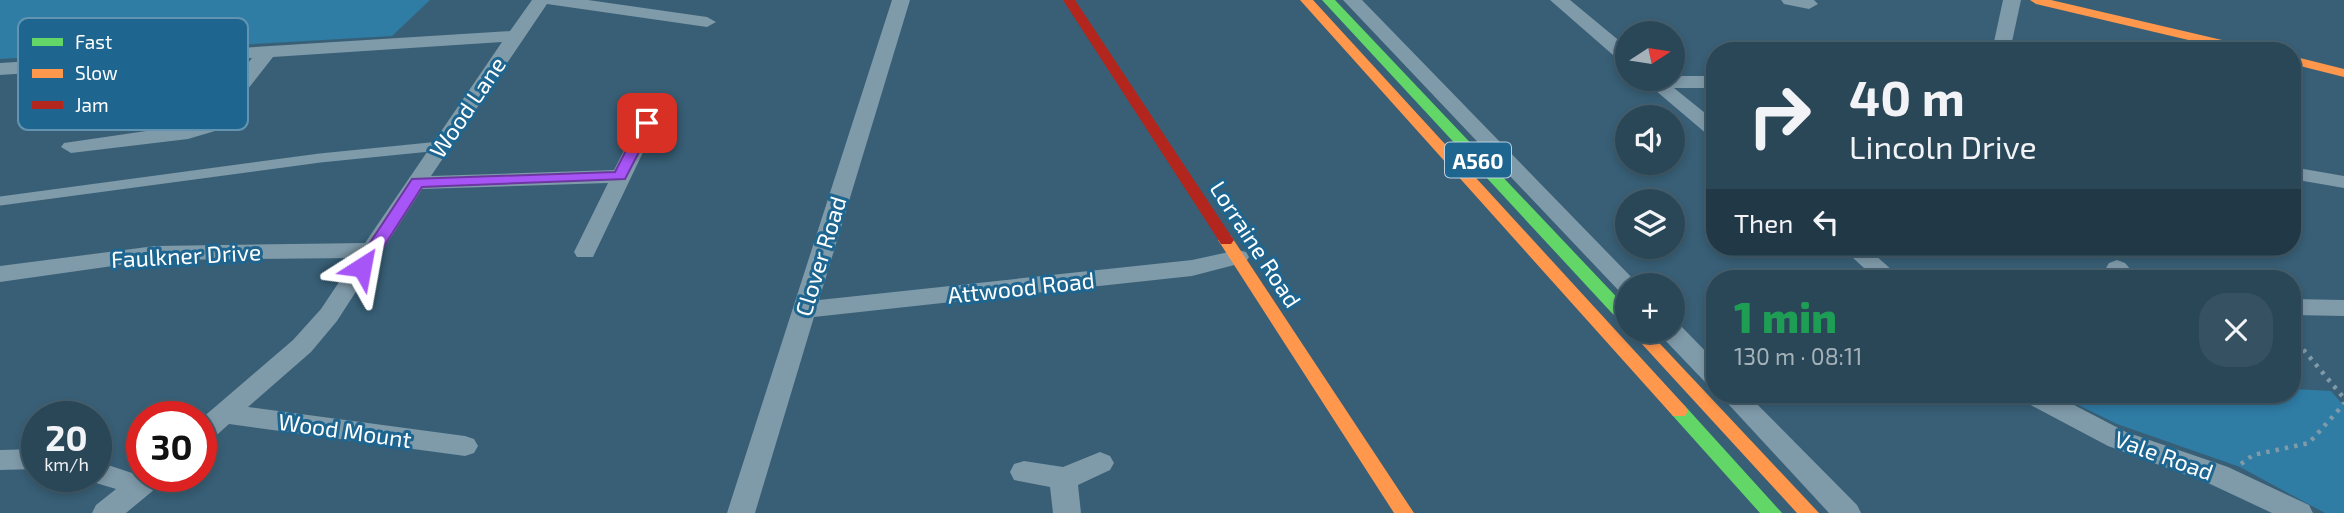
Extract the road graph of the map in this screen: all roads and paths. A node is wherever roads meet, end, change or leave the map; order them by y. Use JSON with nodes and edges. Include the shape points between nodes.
{"nodes":[{"id":1,"x":541,"y":0,"type":"edge"},
{"id":2,"x":550,"y":0,"type":"edge"},
{"id":3,"x":901,"y":0,"type":"edge"},
{"id":4,"x":1069,"y":0,"type":"edge"},
{"id":5,"x":1306,"y":0,"type":"edge"},
{"id":6,"x":1328,"y":0,"type":"edge"},
{"id":7,"x":1352,"y":0,"type":"edge"},
{"id":8,"x":1559,"y":0,"type":"edge"},
{"id":9,"x":1790,"y":0,"type":"edge"},
{"id":10,"x":2012,"y":0,"type":"edge"},
{"id":11,"x":2036,"y":0,"type":"edge"},
{"id":12,"x":1810,"y":4,"type":"dead end"},
{"id":13,"x":706,"y":22,"type":"dead end"},
{"id":14,"x":515,"y":36,"type":"junction"},
{"id":15,"x":2003,"y":42,"type":"edge"},
{"id":16,"x":2214,"y":42,"type":"edge"},
{"id":17,"x":1615,"y":47,"type":"edge"},
{"id":18,"x":267,"y":52,"type":"junction"},
{"id":19,"x":248,"y":53,"type":"edge"},
{"id":20,"x":2301,"y":62,"type":"edge"},
{"id":21,"x":18,"y":68,"type":"edge"},
{"id":22,"x":0,"y":69,"type":"edge"},
{"id":23,"x":2344,"y":73,"type":"edge"},
{"id":24,"x":248,"y":76,"type":"edge"},
{"id":25,"x":1685,"y":81,"type":"edge"},
{"id":26,"x":1706,"y":82,"type":"edge"},
{"id":27,"x":1667,"y":91,"type":"edge"},
{"id":28,"x":647,"y":123,"type":"dead end"},
{"id":29,"x":1706,"y":123,"type":"edge"},
{"id":30,"x":198,"y":130,"type":"edge"},
{"id":31,"x":440,"y":146,"type":"junction"},
{"id":32,"x":71,"y":147,"type":"dead end"},
{"id":33,"x":2301,"y":175,"type":"edge"},
{"id":34,"x":620,"y":176,"type":"junction"},
{"id":35,"x":2344,"y":182,"type":"edge"},
{"id":36,"x":417,"y":183,"type":"junction"},
{"id":37,"x":0,"y":201,"type":"edge"},
{"id":38,"x":374,"y":250,"type":"junction"},
{"id":39,"x":585,"y":252,"type":"dead end"},
{"id":40,"x":1863,"y":256,"type":"edge"},
{"id":41,"x":1238,"y":257,"type":"junction"},
{"id":42,"x":1879,"y":270,"type":"edge"},
{"id":43,"x":1615,"y":273,"type":"edge"},
{"id":44,"x":0,"y":274,"type":"edge"},
{"id":45,"x":1615,"y":306,"type":"edge"},
{"id":46,"x":2301,"y":307,"type":"edge"},
{"id":47,"x":804,"y":309,"type":"junction"},
{"id":48,"x":2344,"y":309,"type":"edge"},
{"id":49,"x":1651,"y":343,"type":"edge"},
{"id":50,"x":1682,"y":343,"type":"edge"},
{"id":51,"x":2301,"y":347,"type":"edge"},
{"id":52,"x":1706,"y":368,"type":"edge"},
{"id":53,"x":1706,"y":396,"type":"edge"},
{"id":54,"x":1713,"y":403,"type":"edge"},
{"id":55,"x":1738,"y":403,"type":"edge"},
{"id":56,"x":2049,"y":403,"type":"edge"},
{"id":57,"x":225,"y":414,"type":"junction"},
{"id":58,"x":217,"y":421,"type":"edge"},
{"id":59,"x":465,"y":446,"type":"dead end"},
{"id":60,"x":21,"y":459,"type":"edge"},
{"id":61,"x":0,"y":460,"type":"edge"},
{"id":62,"x":1100,"y":463,"type":"dead end"},
{"id":63,"x":1024,"y":472,"type":"dead end"},
{"id":64,"x":1063,"y":478,"type":"junction"},
{"id":65,"x":2242,"y":485,"type":"junction"},
{"id":66,"x":132,"y":492,"type":"edge"},
{"id":67,"x":1822,"y":507,"type":"edge"},
{"id":68,"x":106,"y":513,"type":"edge"},
{"id":69,"x":741,"y":513,"type":"edge"},
{"id":70,"x":1067,"y":513,"type":"edge"},
{"id":71,"x":1404,"y":513,"type":"edge"},
{"id":72,"x":1772,"y":513,"type":"edge"},
{"id":73,"x":2299,"y":513,"type":"edge"}],
"edges":[{"from":1,"to":14,"type":"street","name":"Wood Lane"},
{"from":2,"to":13,"type":"street"},
{"from":3,"to":47,"type":"street","name":"Clover Road"},
{"from":4,"to":41,"type":"main road","name":"Lorraine Road"},
{"from":5,"to":72,"type":"main road"},
{"from":6,"to":45,"type":"main road","number":"A560"},
{"from":7,"to":43,"type":"street"},
{"from":8,"to":17,"type":"street"},
{"from":9,"to":12,"type":"street"},
{"from":10,"to":15,"type":"street"},
{"from":11,"to":16,"type":"main road"},
{"from":14,"to":18,"type":"street"},
{"from":14,"to":31,"type":"street","name":"Wood Lane"},
{"from":18,"to":19,"type":"street"},
{"from":18,"to":24,"type":"street"},
{"from":20,"to":23,"type":"main road"},
{"from":21,"to":22,"type":"street"},
{"from":25,"to":26,"type":"street"},
{"from":27,"to":29,"type":"street"},
{"from":28,"to":34,"type":"street"},
{"from":30,"to":32,"type":"street"},
{"from":31,"to":36,"type":"street","name":"Wood Lane"},
{"from":31,"to":37,"type":"lane"},
{"from":33,"to":35,"type":"street"},
{"from":34,"to":36,"type":"street"},
{"from":34,"to":39,"type":"street"},
{"from":36,"to":38,"type":"street","name":"Wood Lane"},
{"from":38,"to":44,"type":"street","name":"Faulkner Drive","via":[[155,253]]},
{"from":38,"to":57,"type":"street","name":"Wood Lane","via":[[316,330]]},
{"from":40,"to":42,"type":"street"},
{"from":41,"to":47,"type":"street","name":"Attwood Road","via":[[1192,268]]},
{"from":41,"to":71,"type":"main road","name":"Lorraine Road"},
{"from":46,"to":48,"type":"street"},
{"from":47,"to":69,"type":"street","name":"Clover Road"},
{"from":49,"to":53,"type":"main road"},
{"from":50,"to":52,"type":"street"},
{"from":51,"to":65,"type":"path","via":[[2344,404],[2309,443],[2242,461]]},
{"from":54,"to":67,"type":"main road"},
{"from":55,"to":67,"type":"street"},
{"from":56,"to":65,"type":"street","name":"Vale Road","via":[[2117,439]]},
{"from":57,"to":58,"type":"street","name":"Wood Lane"},
{"from":57,"to":59,"type":"street","name":"Wood Mount"},
{"from":60,"to":61,"type":"street"},
{"from":62,"to":64,"type":"street"},
{"from":63,"to":64,"type":"street"},
{"from":64,"to":70,"type":"street"},
{"from":65,"to":73,"type":"street","name":"Vale Road"},
{"from":66,"to":68,"type":"street"}]}
